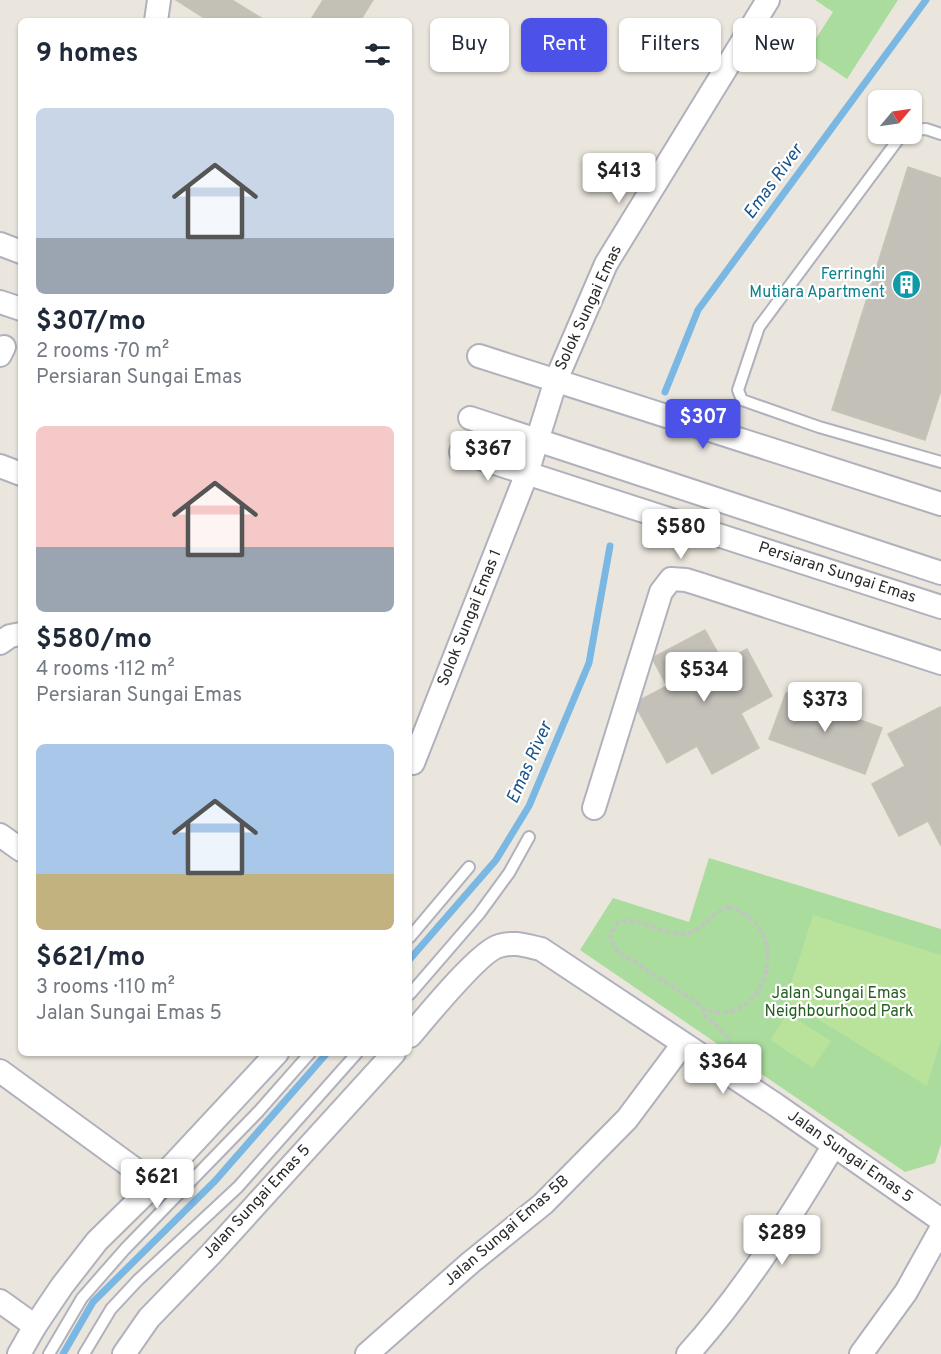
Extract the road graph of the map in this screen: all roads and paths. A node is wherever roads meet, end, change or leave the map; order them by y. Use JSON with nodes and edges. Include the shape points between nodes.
{"nodes":[{"id":1,"x":159,"y":0,"type":"edge"},
{"id":2,"x":768,"y":0,"type":"edge"},
{"id":3,"x":156,"y":18,"type":"edge"},
{"id":4,"x":922,"y":129,"type":"edge"},
{"id":5,"x":941,"y":134,"type":"edge"},
{"id":6,"x":895,"y":144,"type":"edge"},
{"id":7,"x":0,"y":244,"type":"edge"},
{"id":8,"x":18,"y":251,"type":"edge"},
{"id":9,"x":0,"y":302,"type":"edge"},
{"id":10,"x":18,"y":308,"type":"edge"},
{"id":11,"x":479,"y":356,"type":"dead end"},
{"id":12,"x":556,"y":380,"type":"junction"},
{"id":13,"x":470,"y":418,"type":"dead end"},
{"id":14,"x":537,"y":439,"type":"junction"},
{"id":15,"x":461,"y":452,"type":"dead end"},
{"id":16,"x":941,"y":462,"type":"edge"},
{"id":17,"x":0,"y":466,"type":"edge"},
{"id":18,"x":18,"y":473,"type":"edge"},
{"id":19,"x":527,"y":473,"type":"junction"},
{"id":20,"x":941,"y":504,"type":"edge"},
{"id":21,"x":941,"y":573,"type":"edge"},
{"id":22,"x":941,"y":607,"type":"edge"},
{"id":23,"x":18,"y":635,"type":"edge"},
{"id":24,"x":0,"y":643,"type":"edge"},
{"id":25,"x":941,"y":663,"type":"edge"},
{"id":26,"x":413,"y":763,"type":"dead end"},
{"id":27,"x":594,"y":808,"type":"dead end"},
{"id":28,"x":0,"y":835,"type":"edge"},
{"id":29,"x":529,"y":837,"type":"dead end"},
{"id":30,"x":18,"y":848,"type":"edge"},
{"id":31,"x":470,"y":867,"type":"dead end"},
{"id":32,"x":412,"y":935,"type":"edge"},
{"id":33,"x":412,"y":991,"type":"edge"},
{"id":34,"x":704,"y":1008,"type":"junction"},
{"id":35,"x":412,"y":1034,"type":"edge"},
{"id":36,"x":683,"y":1044,"type":"junction"},
{"id":37,"x":729,"y":1044,"type":"dead end"},
{"id":38,"x":274,"y":1056,"type":"edge"},
{"id":39,"x":307,"y":1056,"type":"edge"},
{"id":40,"x":354,"y":1056,"type":"edge"},
{"id":41,"x":391,"y":1056,"type":"edge"},
{"id":42,"x":0,"y":1071,"type":"edge"},
{"id":43,"x":834,"y":1145,"type":"junction"},
{"id":44,"x":154,"y":1184,"type":"junction"},
{"id":45,"x":941,"y":1220,"type":"edge"},
{"id":46,"x":941,"y":1229,"type":"edge"},
{"id":47,"x":0,"y":1301,"type":"edge"},
{"id":48,"x":35,"y":1326,"type":"junction"},
{"id":49,"x":19,"y":1354,"type":"edge"},
{"id":50,"x":50,"y":1354,"type":"edge"},
{"id":51,"x":84,"y":1354,"type":"edge"},
{"id":52,"x":124,"y":1354,"type":"edge"},
{"id":53,"x":367,"y":1354,"type":"edge"},
{"id":54,"x":687,"y":1354,"type":"edge"},
{"id":55,"x":861,"y":1354,"type":"edge"}],
"edges":[{"from":1,"to":3,"type":"street"},
{"from":2,"to":12,"type":"street","name":"Solok Sungai Emas","via":[[606,264]]},
{"from":4,"to":5,"type":"lane"},
{"from":6,"to":16,"type":"lane","via":[[759,327],[738,390],[742,400]]},
{"from":7,"to":8,"type":"street"},
{"from":9,"to":10,"type":"street"},
{"from":11,"to":12,"type":"street"},
{"from":12,"to":14,"type":"street","name":"Solok Sungai Emas"},
{"from":12,"to":20,"type":"street"},
{"from":13,"to":14,"type":"street","name":"Persiaran Sungai Emas"},
{"from":14,"to":19,"type":"street","name":"Solok Sungai Emas"},
{"from":14,"to":21,"type":"street","name":"Persiaran Sungai Emas"},
{"from":15,"to":19,"type":"street","name":"Persiaran Sungai Emas"},
{"from":17,"to":18,"type":"street"},
{"from":19,"to":22,"type":"street","name":"Persiaran Sungai Emas"},
{"from":19,"to":26,"type":"street","name":"Solok Sungai Emas 1"},
{"from":23,"to":24,"type":"street"},
{"from":25,"to":27,"type":"street","via":[[686,580],[670,579],[661,592]]},
{"from":28,"to":30,"type":"street"},
{"from":29,"to":33,"type":"lane","via":[[479,915]]},
{"from":31,"to":32,"type":"lane"},
{"from":34,"to":34,"type":"path","via":[[712,1012],[738,1010],[761,985],[768,968],[768,952],[758,924],[741,911],[728,908],[690,932],[675,934],[630,920],[614,928],[610,938],[617,951]]},
{"from":34,"to":37,"type":"path","via":[[704,1014],[728,1036]]},
{"from":35,"to":36,"type":"street","name":"Jalan Sungai Emas 5","via":[[477,961],[498,946],[516,943],[541,949]]},
{"from":36,"to":43,"type":"street","name":"Jalan Sungai Emas 5"},
{"from":36,"to":53,"type":"street","name":"Jalan Sungai Emas 5B","via":[[627,1119],[543,1204]]},
{"from":38,"to":44,"type":"street"},
{"from":39,"to":50,"type":"lane","via":[[82,1298]]},
{"from":40,"to":51,"type":"lane","via":[[238,1187],[111,1309]]},
{"from":41,"to":52,"type":"street","name":"Jalan Sungai Emas 5","via":[[149,1318]]},
{"from":42,"to":44,"type":"street"},
{"from":43,"to":45,"type":"street","name":"Jalan Sungai Emas 5"},
{"from":43,"to":54,"type":"street","via":[[741,1290]]},
{"from":44,"to":48,"type":"street","via":[[97,1241]]},
{"from":46,"to":55,"type":"street","via":[[906,1292]]},
{"from":47,"to":48,"type":"street"},
{"from":48,"to":49,"type":"street"}]}
